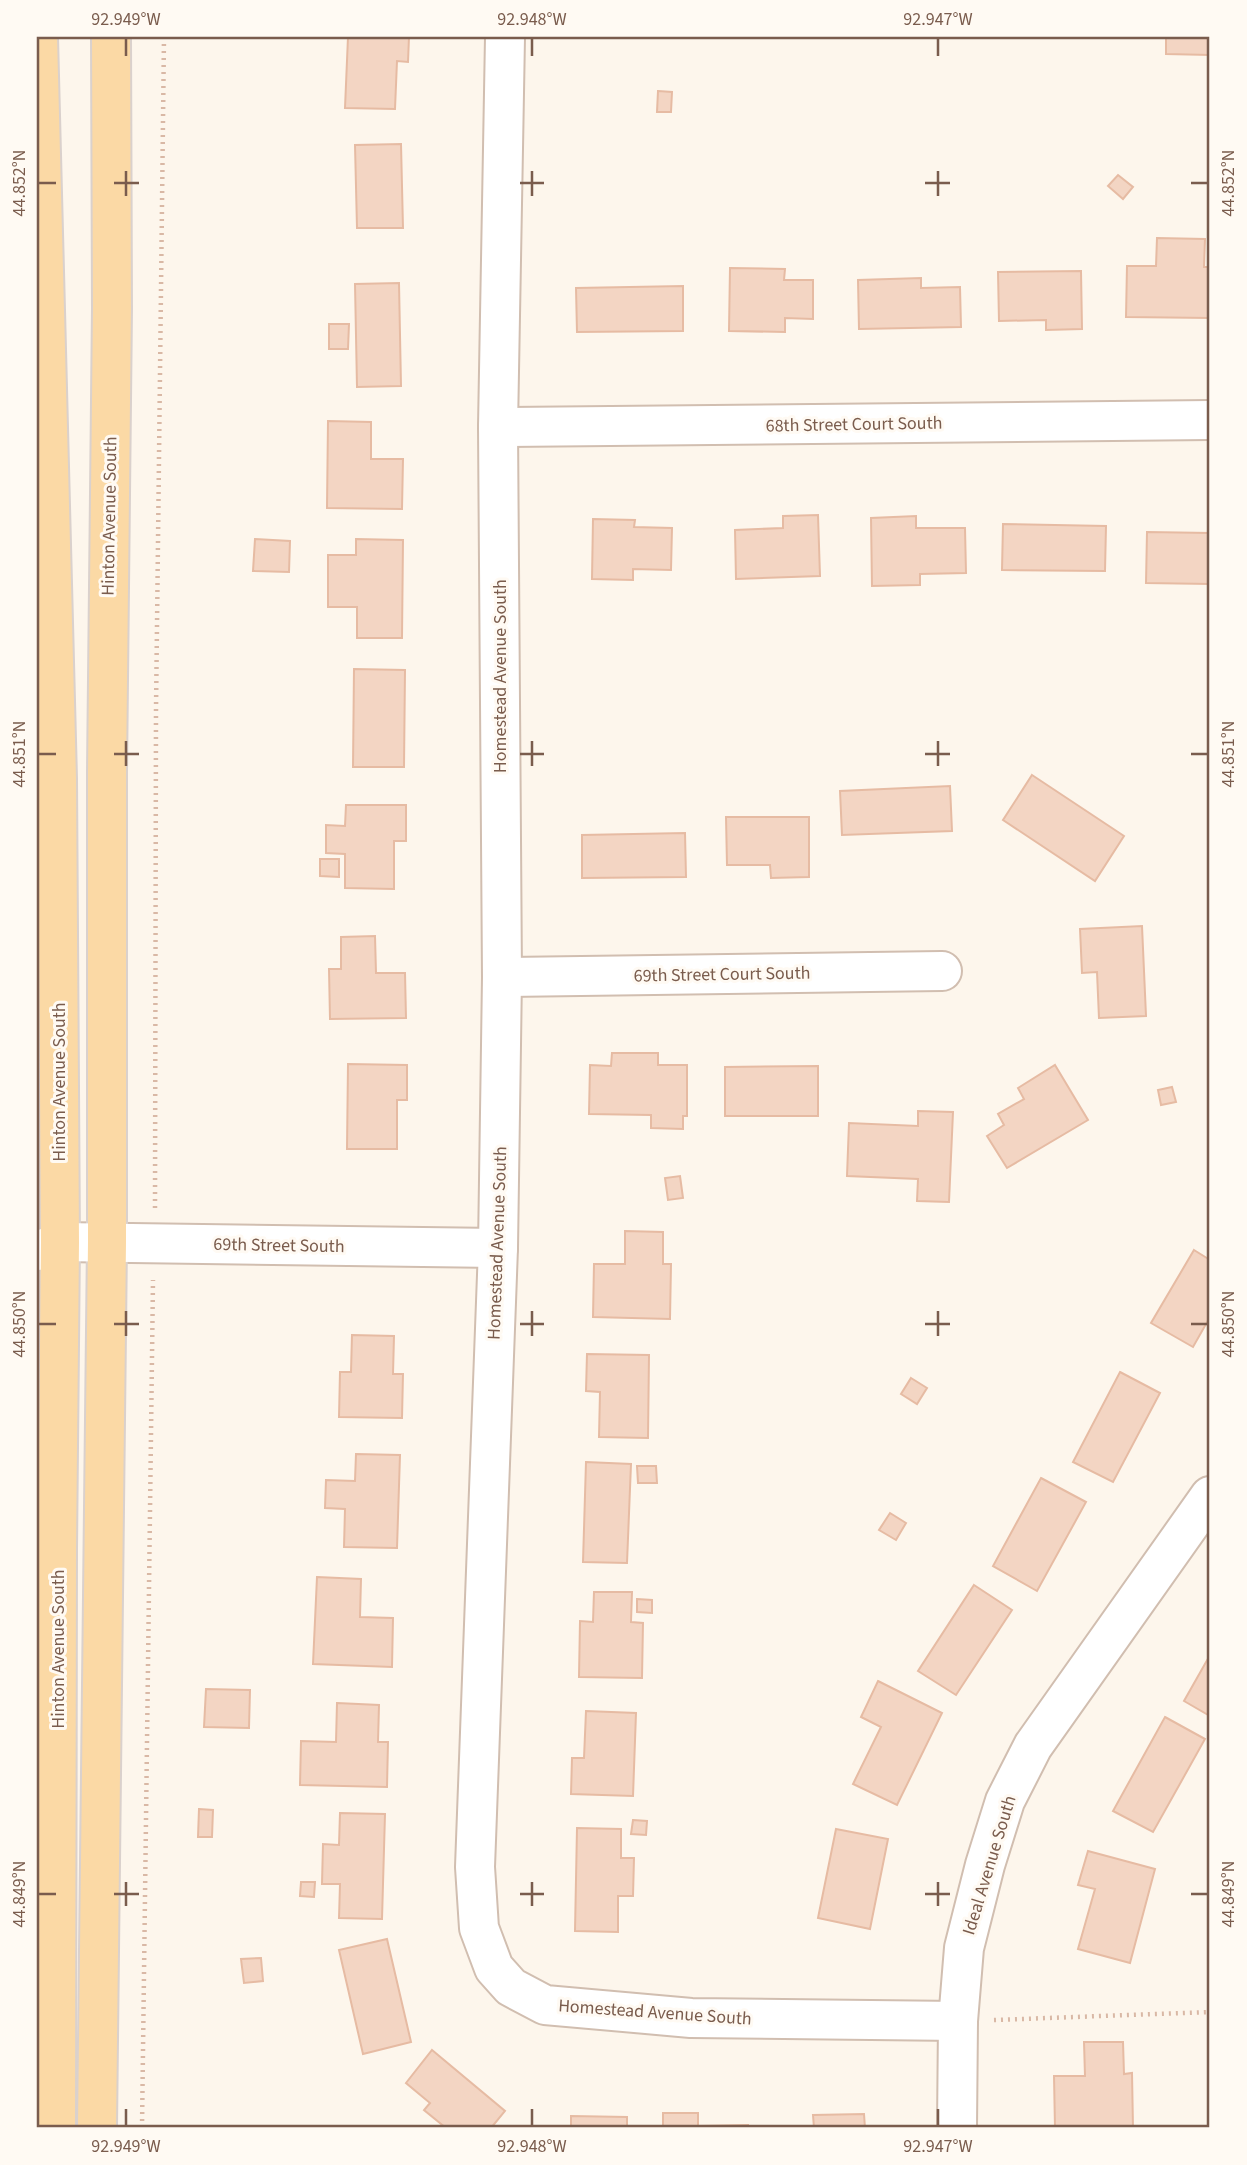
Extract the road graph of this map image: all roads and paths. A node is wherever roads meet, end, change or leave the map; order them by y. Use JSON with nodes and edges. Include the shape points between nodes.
{"nodes":[{"id":1,"x":38,"y":37,"type":"edge"},
{"id":2,"x":111,"y":37,"type":"edge"},
{"id":3,"x":164,"y":37,"type":"edge"},
{"id":4,"x":505,"y":37,"type":"edge"},
{"id":5,"x":1210,"y":419,"type":"edge"},
{"id":6,"x":498,"y":428,"type":"junction"},
{"id":7,"x":942,"y":971,"type":"dead end"},
{"id":8,"x":502,"y":977,"type":"junction"},
{"id":9,"x":156,"y":1199,"type":"dead end"},
{"id":10,"x":45,"y":1241,"type":"edge"},
{"id":11,"x":107,"y":1242,"type":"junction"},
{"id":12,"x":498,"y":1248,"type":"junction"},
{"id":13,"x":152,"y":1295,"type":"dead end"},
{"id":14,"x":1210,"y":1496,"type":"edge"},
{"id":15,"x":1210,"y":2012,"type":"edge"},
{"id":16,"x":958,"y":2021,"type":"junction"},
{"id":17,"x":57,"y":2128,"type":"edge"},
{"id":18,"x":97,"y":2128,"type":"edge"},
{"id":19,"x":142,"y":2128,"type":"edge"},
{"id":20,"x":957,"y":2128,"type":"edge"}],
"edges":[{"from":1,"to":10,"type":"main road","name":"Hinton Avenue South","via":[[57,779]]},
{"from":2,"to":11,"type":"main road","name":"Hinton Avenue South"},
{"from":3,"to":9,"type":"path"},
{"from":4,"to":6,"type":"street","name":"Homestead Avenue South"},
{"from":5,"to":6,"type":"street","name":"68th Street Court South"},
{"from":6,"to":8,"type":"street","name":"Homestead Avenue South"},
{"from":7,"to":8,"type":"street","name":"69th Street Court South"},
{"from":8,"to":12,"type":"street","name":"Homestead Avenue South"},
{"from":10,"to":11,"type":"street","name":"69th Street South"},
{"from":10,"to":17,"type":"main road","name":"Hinton Avenue South","via":[[57,1550]]},
{"from":11,"to":12,"type":"street","name":"69th Street South"},
{"from":11,"to":18,"type":"main road","name":"Hinton Avenue South"},
{"from":12,"to":16,"type":"street","name":"Homestead Avenue South","via":[[475,1867],[479,1927],[494,1968],[511,1987],[545,2005],[691,2018]]},
{"from":13,"to":19,"type":"path"},
{"from":14,"to":16,"type":"street","name":"Ideal Avenue South","via":[[1032,1746],[1005,1801],[964,1948]]},
{"from":15,"to":16,"type":"path"},
{"from":16,"to":20,"type":"street","name":"Ideal Avenue South"}]}
